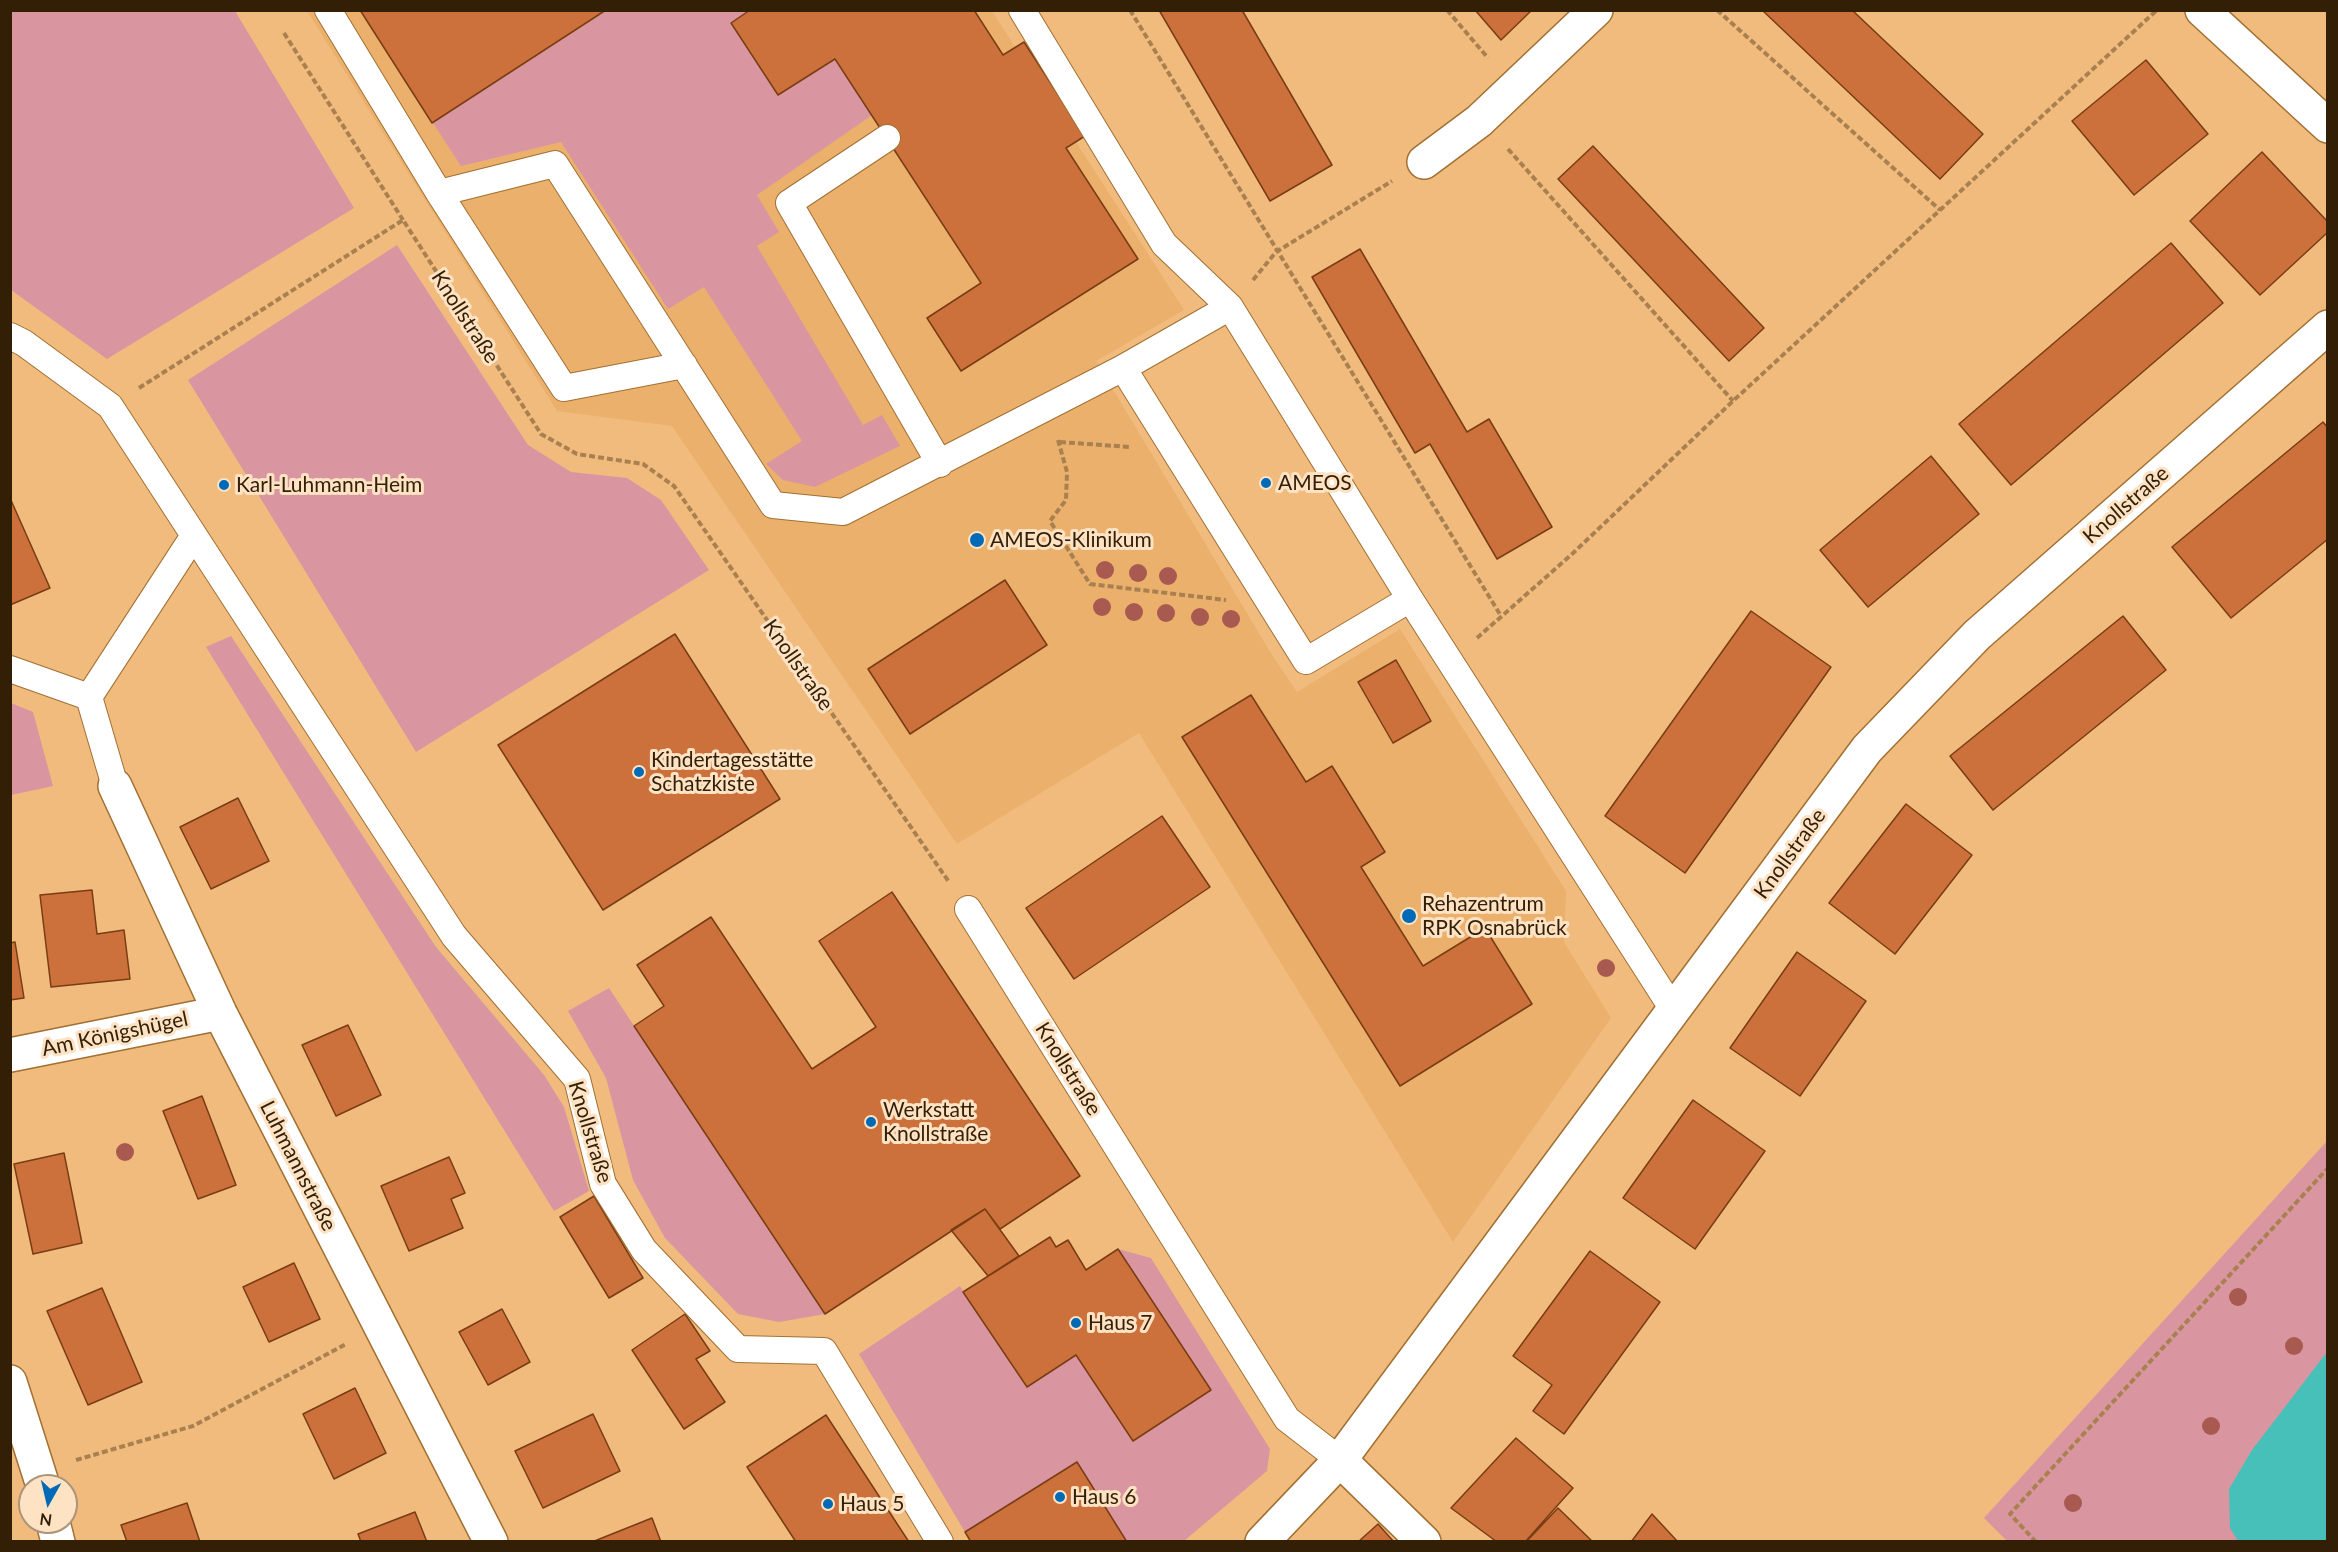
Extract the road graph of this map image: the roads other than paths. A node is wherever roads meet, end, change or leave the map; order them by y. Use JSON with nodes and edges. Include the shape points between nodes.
{"nodes":[{"id":1,"x":328,"y":10,"type":"edge"},
{"id":2,"x":1022,"y":10,"type":"edge"},
{"id":3,"x":1596,"y":10,"type":"edge"},
{"id":4,"x":2202,"y":10,"type":"edge"},
{"id":5,"x":2328,"y":126,"type":"edge"},
{"id":6,"x":886,"y":138,"type":"dead end"},
{"id":7,"x":1424,"y":162,"type":"road end"},
{"id":8,"x":439,"y":193,"type":"junction"},
{"id":9,"x":1230,"y":307,"type":"junction"},
{"id":10,"x":2328,"y":327,"type":"edge"},
{"id":11,"x":10,"y":336,"type":"edge"},
{"id":12,"x":684,"y":365,"type":"junction"},
{"id":13,"x":1123,"y":368,"type":"junction"},
{"id":14,"x":940,"y":464,"type":"junction"},
{"id":15,"x":193,"y":537,"type":"junction"},
{"id":16,"x":1410,"y":599,"type":"junction"},
{"id":17,"x":10,"y":669,"type":"edge"},
{"id":18,"x":89,"y":697,"type":"junction"},
{"id":19,"x":115,"y":786,"type":"joint"},
{"id":20,"x":968,"y":909,"type":"road end"},
{"id":21,"x":1674,"y":1011,"type":"junction"},
{"id":22,"x":220,"y":1012,"type":"junction"},
{"id":23,"x":10,"y":1056,"type":"edge"},
{"id":24,"x":10,"y":1382,"type":"edge"},
{"id":25,"x":1340,"y":1460,"type":"junction"},
{"id":26,"x":39,"y":1474,"type":"edge"},
{"id":27,"x":491,"y":1542,"type":"edge"},
{"id":28,"x":940,"y":1542,"type":"edge"},
{"id":29,"x":1262,"y":1542,"type":"edge"},
{"id":30,"x":1424,"y":1542,"type":"edge"}],
"edges":[{"from":1,"to":8,"type":"lane"},
{"from":2,"to":9,"type":"lane","via":[[1164,244]]},
{"from":3,"to":7,"type":"street","via":[[1479,121]]},
{"from":4,"to":5,"type":"street"},
{"from":6,"to":14,"type":"lane","via":[[789,203]]},
{"from":8,"to":12,"type":"lane","via":[[564,388]]},
{"from":8,"to":12,"type":"lane","via":[[555,164]]},
{"from":9,"to":13,"type":"lane"},
{"from":9,"to":16,"type":"lane"},
{"from":10,"to":21,"type":"street","name":"Knollstraße","via":[[1977,635],[1867,749]]},
{"from":11,"to":15,"type":"lane","name":"Knollstraße","via":[[110,406]]},
{"from":12,"to":14,"type":"lane","via":[[773,504],[843,512]]},
{"from":13,"to":14,"type":"lane"},
{"from":13,"to":16,"type":"lane","via":[[1306,662]]},
{"from":15,"to":18,"type":"lane"},
{"from":15,"to":28,"type":"lane","name":"Knollstraße","via":[[454,936],[577,1079],[603,1184],[644,1250],[738,1349],[824,1352]]},
{"from":16,"to":21,"type":"lane"},
{"from":17,"to":18,"type":"lane"},
{"from":18,"to":19,"type":"lane"},
{"from":19,"to":22,"type":"street","name":"Luhmannstraße"},
{"from":20,"to":25,"type":"lane","name":"Knollstraße","via":[[1287,1419]]},
{"from":21,"to":25,"type":"street","name":"Knollstraße"},
{"from":22,"to":23,"type":"street","name":"Am Königshügel"},
{"from":22,"to":27,"type":"street","name":"Luhmannstraße"},
{"from":24,"to":26,"type":"street"},
{"from":25,"to":29,"type":"street","name":"Knollstraße"},
{"from":25,"to":30,"type":"street"}]}
